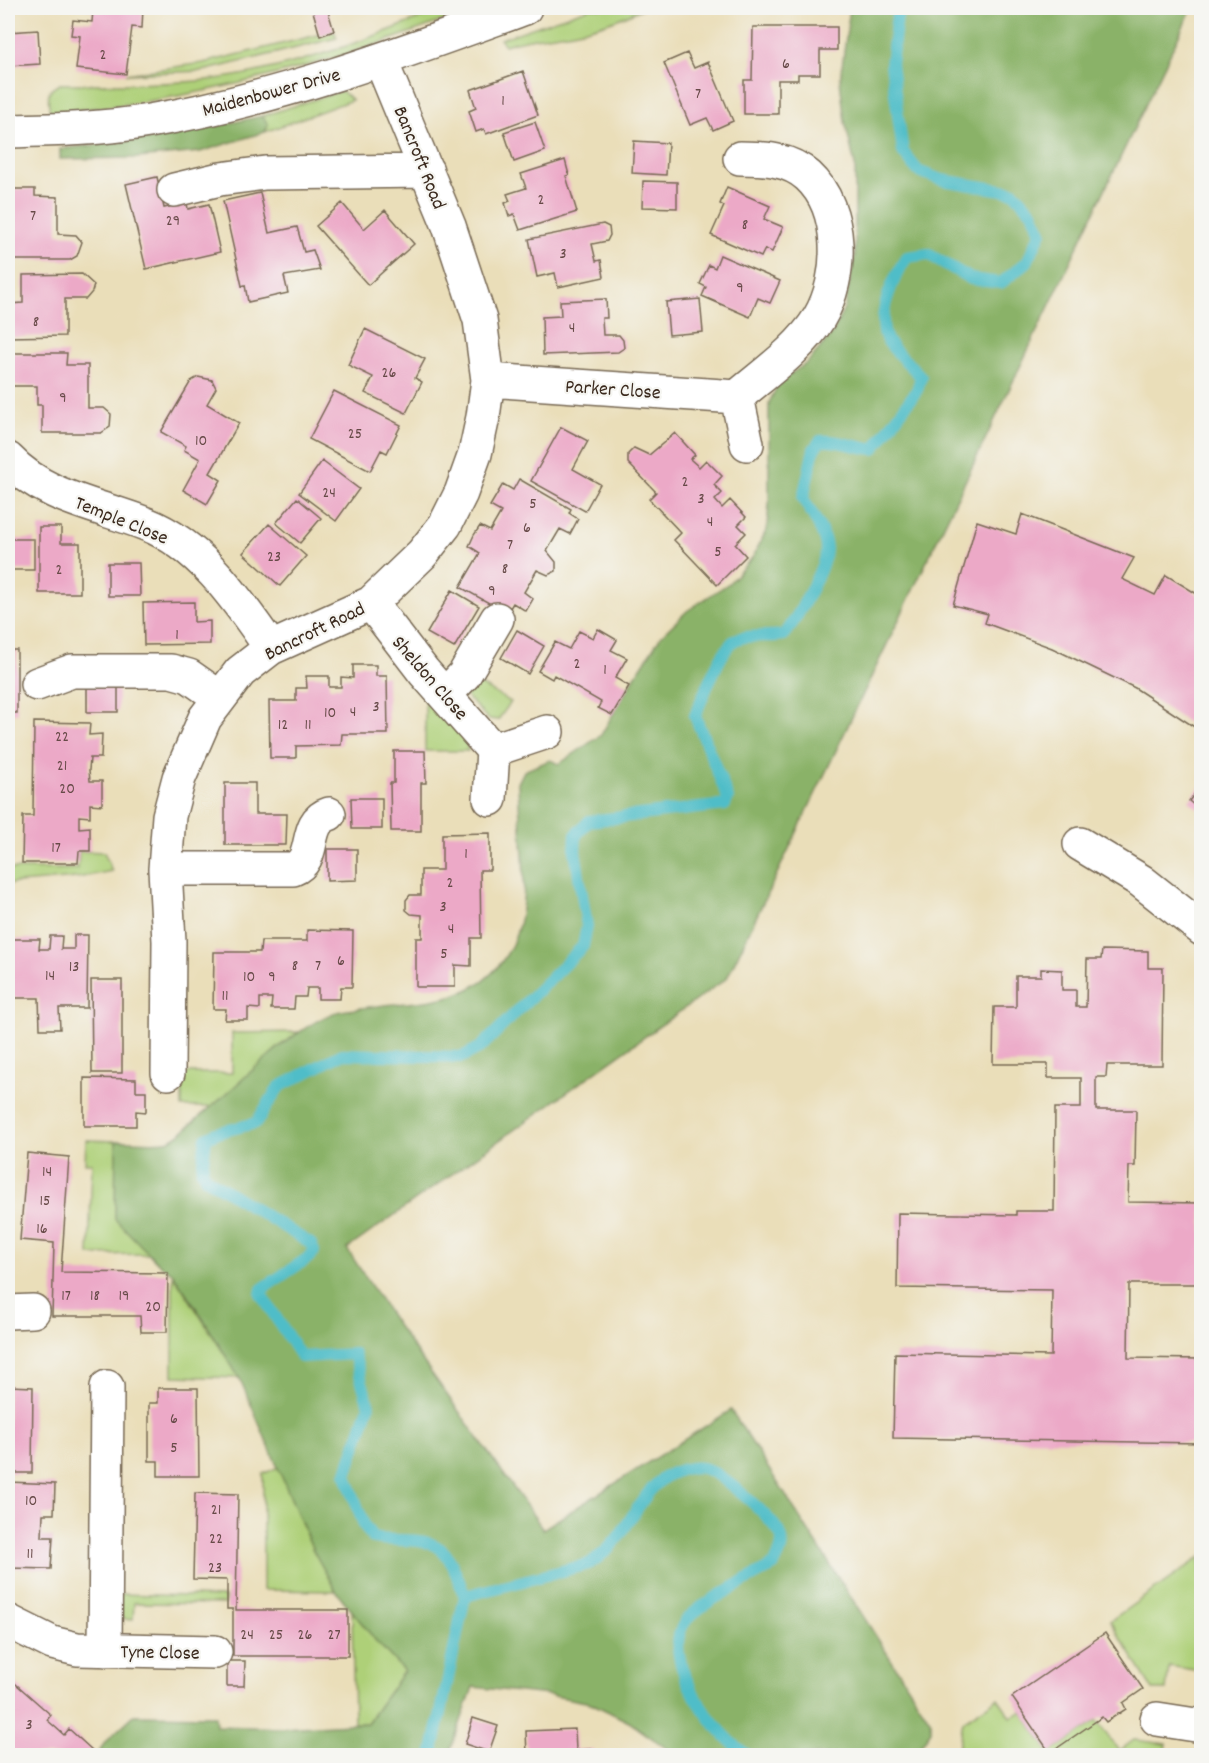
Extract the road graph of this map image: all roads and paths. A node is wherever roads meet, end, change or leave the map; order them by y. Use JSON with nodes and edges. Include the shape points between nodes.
{"nodes":[{"id":1,"x":525,"y":8,"type":"edge"},
{"id":2,"x":381,"y":61,"type":"junction"},
{"id":3,"x":8,"y":132,"type":"edge"},
{"id":4,"x":740,"y":158,"type":"dead end"},
{"id":5,"x":427,"y":171,"type":"junction"},
{"id":6,"x":174,"y":189,"type":"dead end"},
{"id":7,"x":488,"y":380,"type":"junction"},
{"id":8,"x":737,"y":397,"type":"junction"},
{"id":9,"x":747,"y":444,"type":"dead end"},
{"id":10,"x":8,"y":459,"type":"edge"},
{"id":11,"x":371,"y":603,"type":"junction"},
{"id":12,"x":497,"y":619,"type":"dead end"},
{"id":13,"x":271,"y":648,"type":"junction"},
{"id":14,"x":37,"y":684,"type":"dead end"},
{"id":15,"x":445,"y":695,"type":"junction"},
{"id":16,"x":219,"y":697,"type":"junction"},
{"id":17,"x":547,"y":732,"type":"dead end"},
{"id":18,"x":493,"y":750,"type":"junction"},
{"id":19,"x":490,"y":799,"type":"dead end"},
{"id":20,"x":329,"y":814,"type":"dead end"},
{"id":21,"x":1080,"y":844,"type":"dead end"},
{"id":22,"x":165,"y":869,"type":"junction"},
{"id":23,"x":1202,"y":929,"type":"edge"},
{"id":24,"x":168,"y":1073,"type":"dead end"},
{"id":25,"x":107,"y":1387,"type":"dead end"},
{"id":26,"x":8,"y":1621,"type":"edge"},
{"id":27,"x":105,"y":1650,"type":"junction"},
{"id":28,"x":214,"y":1652,"type":"dead end"},
{"id":29,"x":1156,"y":1719,"type":"dead end"},
{"id":30,"x":1198,"y":1725,"type":"edge"}],
"edges":[{"from":1,"to":2,"type":"street","name":"Maidenbower Drive"},
{"from":2,"to":3,"type":"street","name":"Maidenbower Drive","via":[[247,99],[149,121],[77,130]]},
{"from":2,"to":5,"type":"street","name":"Bancroft Road"},
{"from":4,"to":8,"type":"street","via":[[770,158],[808,176],[827,202],[836,252],[832,286],[820,317],[804,338]]},
{"from":5,"to":6,"type":"street","via":[[265,173]]},
{"from":5,"to":7,"type":"street","name":"Bancroft Road","via":[[480,320]]},
{"from":7,"to":8,"type":"street","name":"Parker Close"},
{"from":7,"to":11,"type":"street","name":"Bancroft Road","via":[[475,454],[445,525],[414,563]]},
{"from":8,"to":9,"type":"street"},
{"from":10,"to":13,"type":"street","name":"Temple Close","via":[[45,488],[147,524],[175,539],[219,579]]},
{"from":11,"to":13,"type":"street","name":"Bancroft Road"},
{"from":11,"to":15,"type":"street","name":"Sheldon Close"},
{"from":12,"to":15,"type":"street","via":[[464,675]]},
{"from":13,"to":16,"type":"street","name":"Bancroft Road","via":[[240,672]]},
{"from":14,"to":16,"type":"street","via":[[72,671],[171,671],[189,676]]},
{"from":15,"to":18,"type":"street","name":"Sheldon Close"},
{"from":16,"to":22,"type":"street","name":"Bancroft Road","via":[[205,718],[180,778],[169,816]]},
{"from":17,"to":18,"type":"street"},
{"from":18,"to":19,"type":"street"},
{"from":20,"to":22,"type":"street","via":[[314,824],[305,859],[293,869]]},
{"from":21,"to":23,"type":"street","via":[[1141,881]]},
{"from":22,"to":24,"type":"street","name":"Bancroft Road"},
{"from":25,"to":27,"type":"street","name":"Tyne Close"},
{"from":26,"to":27,"type":"street","name":"Tyne Close","via":[[52,1643]]},
{"from":27,"to":28,"type":"street","name":"Tyne Close"},
{"from":29,"to":30,"type":"street"}]}
